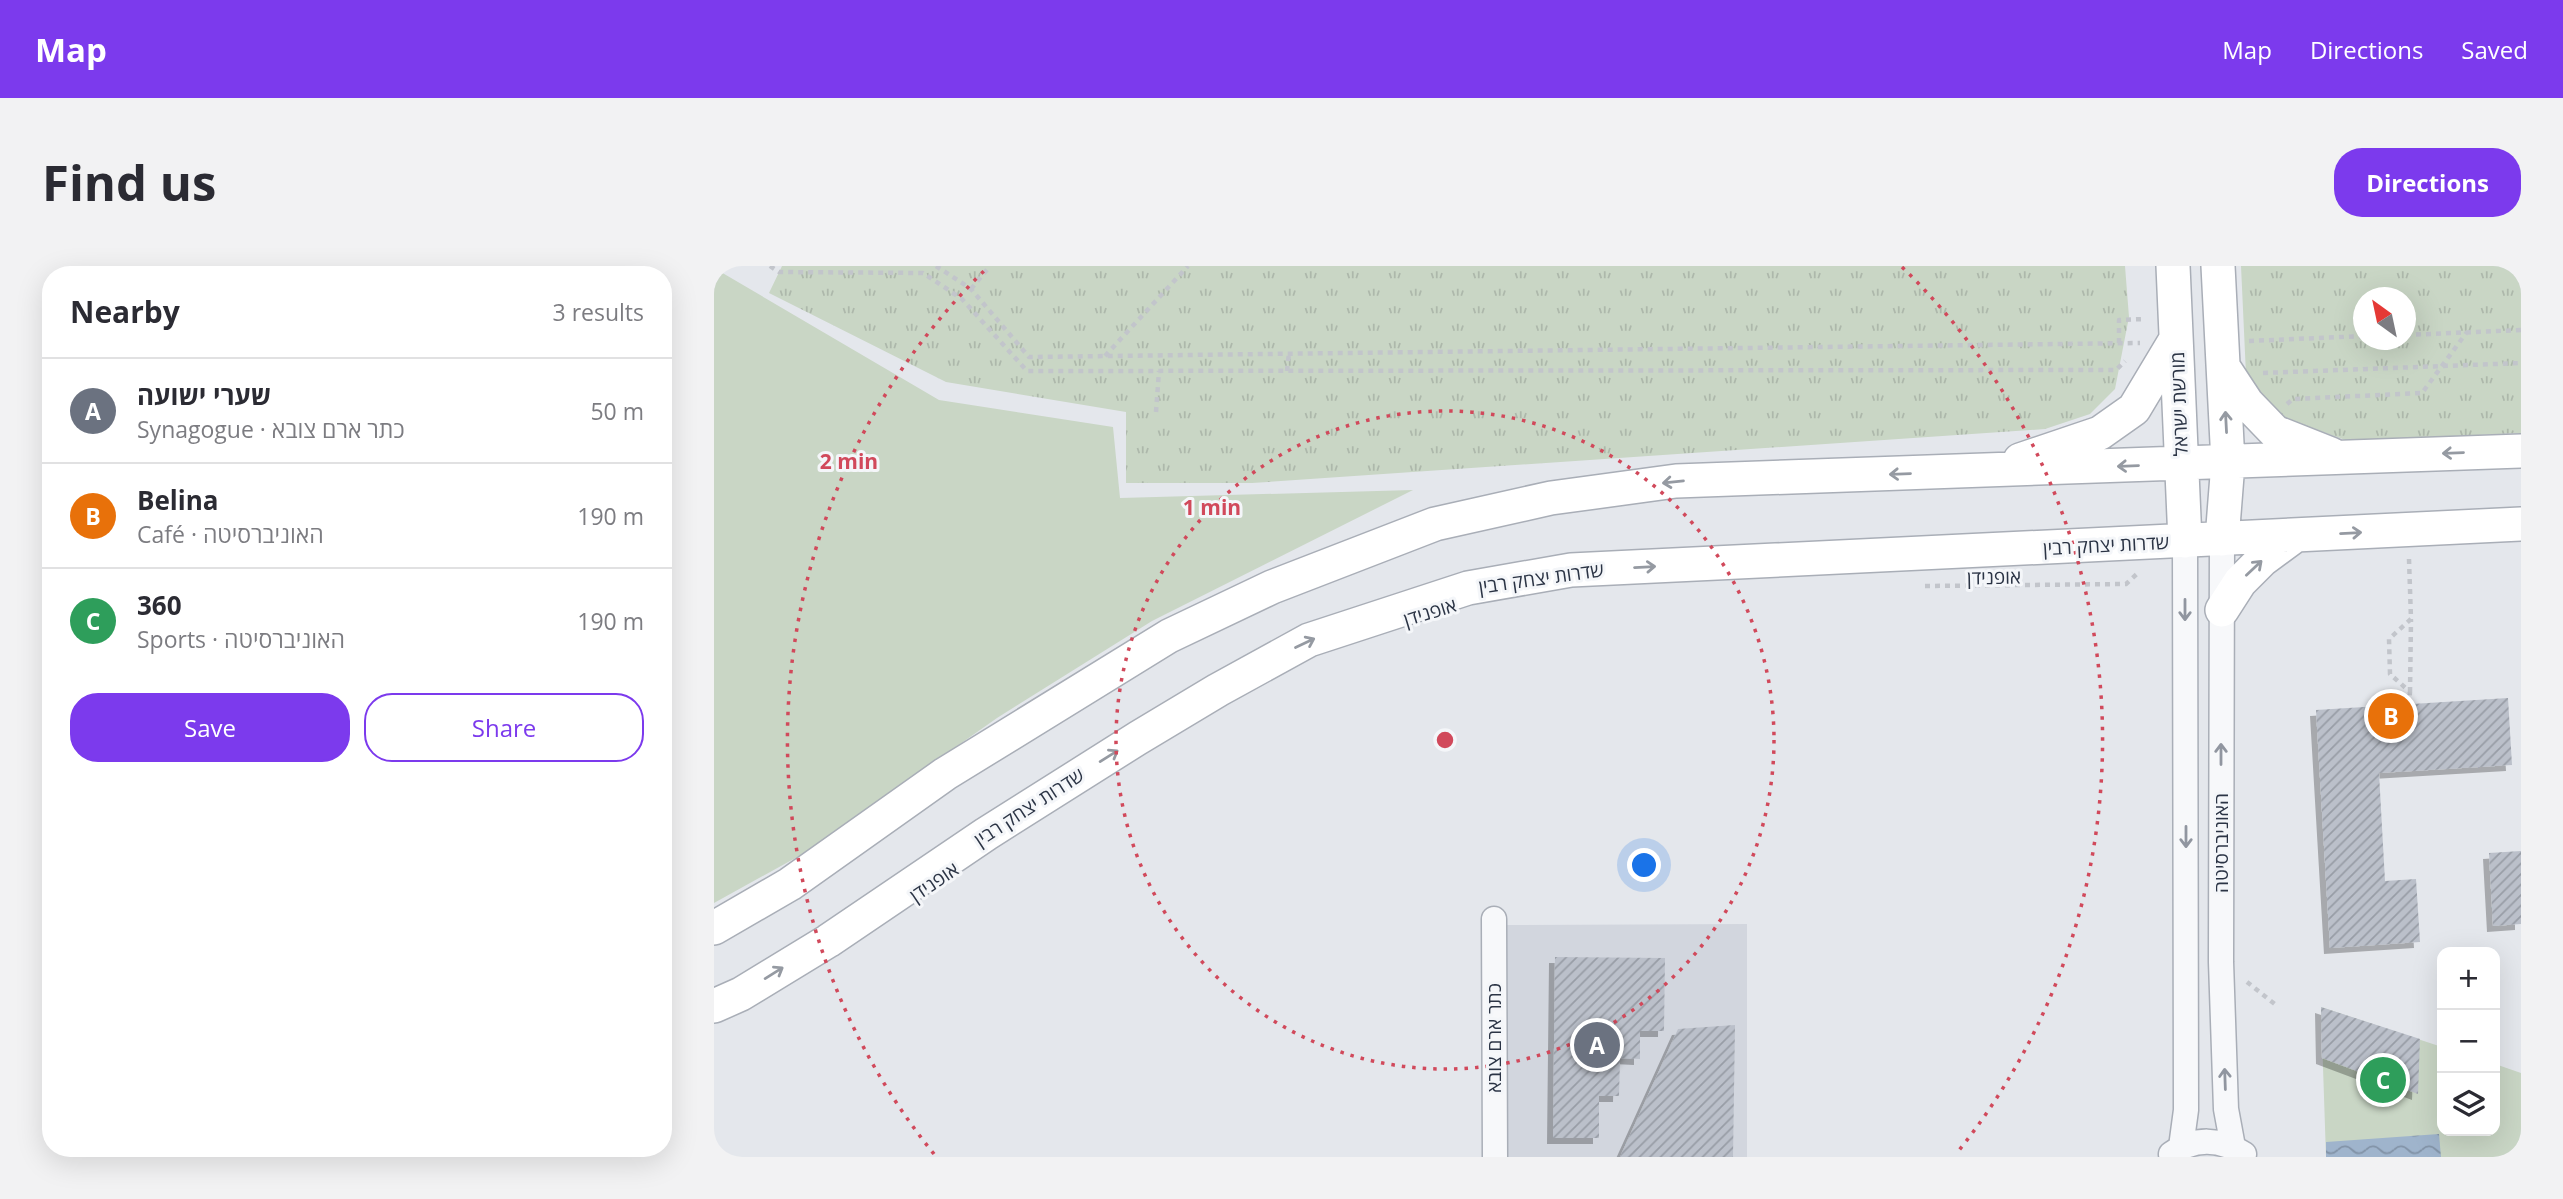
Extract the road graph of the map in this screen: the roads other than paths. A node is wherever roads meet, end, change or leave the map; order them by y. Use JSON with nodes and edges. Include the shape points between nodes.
{"nodes":[{"id":1,"x":2172,"y":266,"type":"edge"},
{"id":2,"x":2218,"y":266,"type":"edge"},
{"id":3,"x":2166,"y":333,"type":"junction"},
{"id":4,"x":2236,"y":359,"type":"junction"},
{"id":5,"x":2521,"y":451,"type":"edge"},
{"id":6,"x":2340,"y":458,"type":"junction"},
{"id":7,"x":2228,"y":463,"type":"junction"},
{"id":8,"x":2182,"y":464,"type":"junction"},
{"id":9,"x":1984,"y":471,"type":"junction"},
{"id":10,"x":2521,"y":524,"type":"edge"},
{"id":11,"x":2296,"y":536,"type":"junction"},
{"id":12,"x":2222,"y":539,"type":"junction"},
{"id":13,"x":2164,"y":549,"type":"junction"},
{"id":14,"x":2222,"y":610,"type":"junction"},
{"id":15,"x":1494,"y":919,"type":"dead end"},
{"id":16,"x":714,"y":928,"type":"edge"},
{"id":17,"x":714,"y":1006,"type":"edge"},
{"id":18,"x":2174,"y":1152,"type":"edge"},
{"id":19,"x":2240,"y":1152,"type":"edge"},
{"id":20,"x":1495,"y":1157,"type":"edge"}],
"edges":[{"from":1,"to":3,"type":"main road","name":"מורשת ישראל"},
{"from":2,"to":4,"type":"main road"},
{"from":3,"to":8,"type":"main road","name":"מורשת ישראל"},
{"from":3,"to":9,"type":"main road","via":[[2134,409],[2100,433]]},
{"from":4,"to":6,"type":"main road","via":[[2248,403],[2275,432]]},
{"from":7,"to":4,"type":"main road","one_way":true},
{"from":5,"to":6,"type":"main road","one_way":true},
{"from":6,"to":7,"type":"main road"},
{"from":7,"to":8,"type":"main road"},
{"from":7,"to":12,"type":"main road"},
{"from":8,"to":9,"type":"main road","one_way":true},
{"from":8,"to":13,"type":"main road","name":"מורשת ישראל"},
{"from":9,"to":16,"type":"main road","one_way":true,"via":[[1676,481],[1550,498],[1435,524],[1389,540],[1272,587],[1168,636],[945,774],[790,884]]},
{"from":11,"to":10,"type":"main road","name":"שדרות יצחק רבין","one_way":true},
{"from":11,"to":12,"type":"main road","name":"שדרות יצחק רבין"},
{"from":14,"to":11,"type":"main road","one_way":true,"via":[[2240,582]]},
{"from":12,"to":13,"type":"main road","name":"שדרות יצחק רבין"},
{"from":12,"to":14,"type":"street","name":"האוניברסיטה"},
{"from":17,"to":13,"type":"main road","name":"שדרות יצחק רבין","one_way":true,"via":[[828,941],[986,834],[1218,690],[1308,640],[1388,612],[1468,588],[1571,570]]},
{"from":13,"to":18,"type":"street","name":"האוניברסיטה","one_way":true,"via":[[2186,1111]]},
{"from":19,"to":14,"type":"street","name":"האוניברסיטה","one_way":true,"via":[[2227,1110],[2221,961]]},
{"from":15,"to":20,"type":"street","name":"כתר ארם צובא"},
{"from":18,"to":19,"type":"street","via":[[2198,1142],[2216,1141]]}]}
